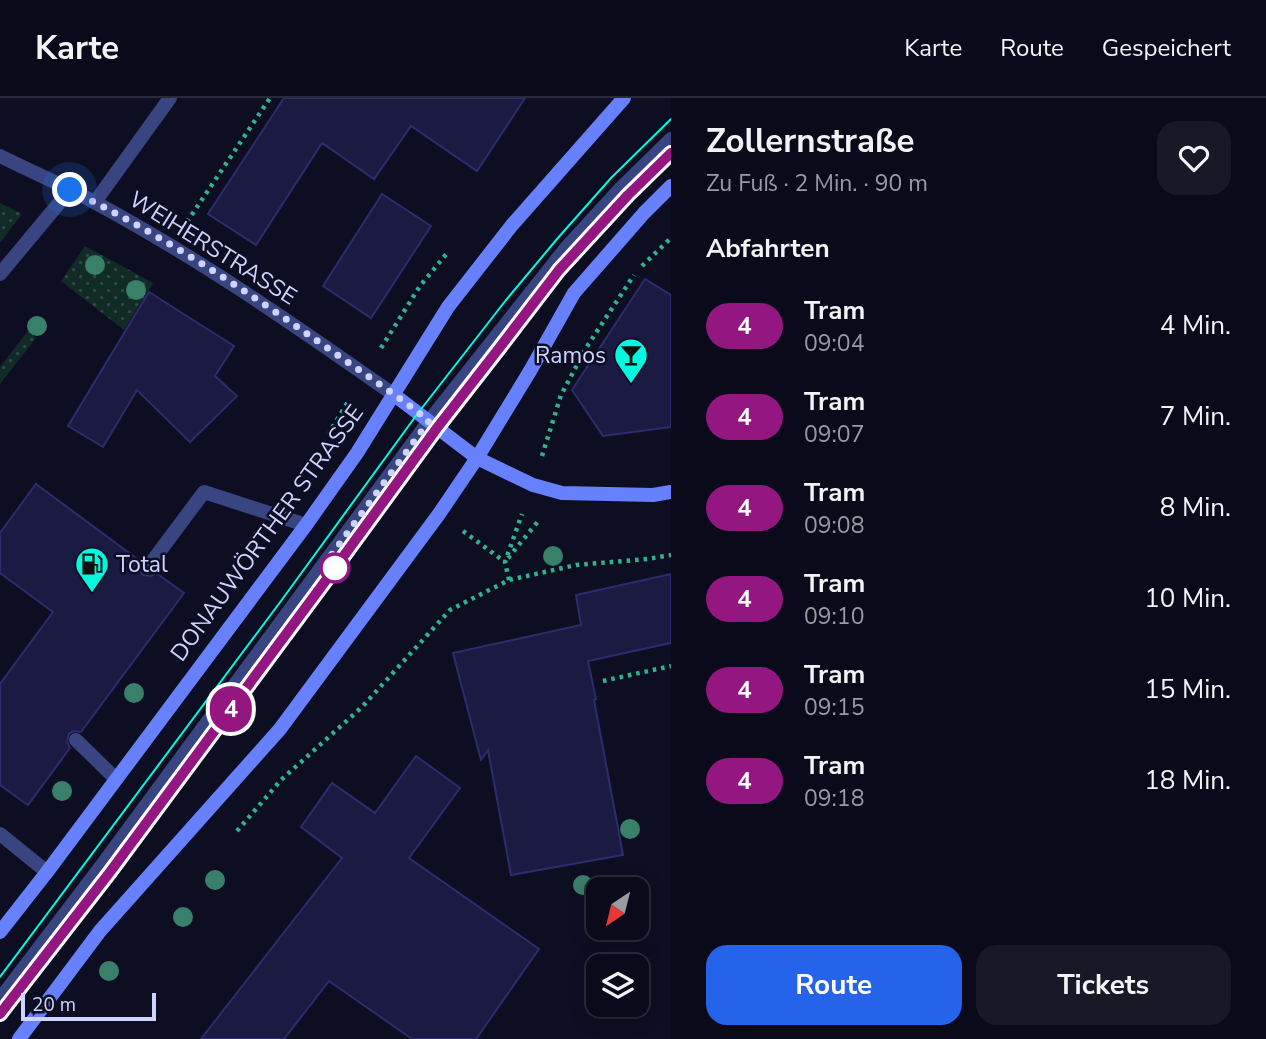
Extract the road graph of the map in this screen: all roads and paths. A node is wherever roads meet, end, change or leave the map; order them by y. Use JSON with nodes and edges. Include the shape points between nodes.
{"nodes":[{"id":1,"x":170,"y":98,"type":"edge"},
{"id":2,"x":271,"y":98,"type":"edge"},
{"id":3,"x":624,"y":98,"type":"edge"},
{"id":4,"x":671,"y":139,"type":"edge"},
{"id":5,"x":0,"y":156,"type":"edge"},
{"id":6,"x":671,"y":186,"type":"edge"},
{"id":7,"x":70,"y":190,"type":"junction"},
{"id":8,"x":95,"y":202,"type":"junction"},
{"id":9,"x":671,"y":238,"type":"edge"},
{"id":10,"x":171,"y":246,"type":"junction"},
{"id":11,"x":0,"y":274,"type":"edge"},
{"id":12,"x":393,"y":394,"type":"junction"},
{"id":13,"x":561,"y":395,"type":"dead end"},
{"id":14,"x":429,"y":421,"type":"junction"},
{"id":15,"x":477,"y":458,"type":"junction"},
{"id":16,"x":671,"y":492,"type":"edge"},
{"id":17,"x":562,"y":493,"type":"junction"},
{"id":18,"x":306,"y":525,"type":"junction"},
{"id":19,"x":671,"y":555,"type":"edge"},
{"id":20,"x":148,"y":567,"type":"dead end"},
{"id":21,"x":509,"y":580,"type":"junction"},
{"id":22,"x":671,"y":666,"type":"edge"},
{"id":23,"x":603,"y":681,"type":"dead end"},
{"id":24,"x":76,"y":740,"type":"dead end"},
{"id":25,"x":116,"y":779,"type":"junction"},
{"id":26,"x":237,"y":831,"type":"dead end"},
{"id":27,"x":0,"y":834,"type":"edge"},
{"id":28,"x":47,"y":872,"type":"junction"},
{"id":29,"x":0,"y":932,"type":"edge"},
{"id":30,"x":0,"y":999,"type":"edge"},
{"id":31,"x":19,"y":1039,"type":"edge"}],
"edges":[{"from":1,"to":8,"type":"street"},
{"from":2,"to":10,"type":"path"},
{"from":3,"to":12,"type":"main road","name":"DONAUWÖRTHER STRASSE","via":[[512,225],[448,307]]},
{"from":4,"to":14,"type":"street","via":[[566,248]]},
{"from":5,"to":7,"type":"street","name":"WEIHERSTRASSE"},
{"from":6,"to":15,"type":"main road","via":[[574,293]]},
{"from":7,"to":8,"type":"street","name":"WEIHERSTRASSE"},
{"from":7,"to":11,"type":"street"},
{"from":8,"to":10,"type":"street","name":"WEIHERSTRASSE"},
{"from":9,"to":13,"type":"path","via":[[635,273]]},
{"from":10,"to":12,"type":"street","name":"WEIHERSTRASSE"},
{"from":12,"to":14,"type":"main road"},
{"from":12,"to":18,"type":"main road","name":"DONAUWÖRTHER STRASSE"},
{"from":14,"to":15,"type":"main road"},
{"from":14,"to":30,"type":"street"},
{"from":15,"to":17,"type":"main road","via":[[533,485]]},
{"from":15,"to":31,"type":"main road","via":[[280,729],[100,930]]},
{"from":16,"to":17,"type":"main road"},
{"from":17,"to":21,"type":"path","via":[[505,562]]},
{"from":18,"to":20,"type":"street","via":[[204,492]]},
{"from":18,"to":25,"type":"main road","name":"DONAUWÖRTHER STRASSE"},
{"from":19,"to":21,"type":"path","via":[[576,565]]},
{"from":21,"to":26,"type":"path","via":[[450,610],[362,707],[281,780]]},
{"from":22,"to":23,"type":"path"},
{"from":24,"to":25,"type":"street"},
{"from":25,"to":28,"type":"main road","name":"DONAUWÖRTHER STRASSE"},
{"from":27,"to":28,"type":"street"},
{"from":28,"to":29,"type":"main road","name":"DONAUWÖRTHER STRASSE"}]}
